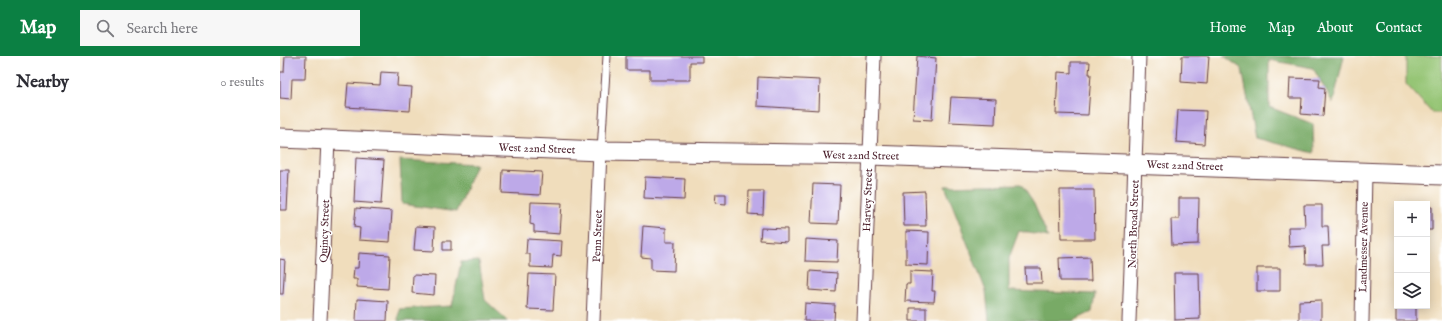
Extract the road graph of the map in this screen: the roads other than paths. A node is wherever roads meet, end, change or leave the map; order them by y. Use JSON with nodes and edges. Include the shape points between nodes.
{"nodes":[{"id":1,"x":607,"y":56,"type":"edge"},
{"id":2,"x":874,"y":56,"type":"edge"},
{"id":3,"x":1139,"y":56,"type":"edge"},
{"id":4,"x":280,"y":138,"type":"edge"},
{"id":5,"x":328,"y":140,"type":"junction"},
{"id":6,"x":600,"y":151,"type":"junction"},
{"id":7,"x":869,"y":155,"type":"junction"},
{"id":8,"x":1135,"y":163,"type":"junction"},
{"id":9,"x":1365,"y":173,"type":"junction"},
{"id":10,"x":1442,"y":175,"type":"edge"},
{"id":11,"x":320,"y":321,"type":"edge"},
{"id":12,"x":593,"y":321,"type":"edge"},
{"id":13,"x":863,"y":321,"type":"edge"},
{"id":14,"x":1129,"y":321,"type":"edge"},
{"id":15,"x":1362,"y":321,"type":"edge"}],
"edges":[{"from":1,"to":6,"type":"lane"},
{"from":2,"to":7,"type":"street","name":"Harvey Street"},
{"from":3,"to":8,"type":"street","name":"North Broad Street"},
{"from":4,"to":5,"type":"street","name":"West 22nd Street"},
{"from":5,"to":6,"type":"street","name":"West 22nd Street"},
{"from":5,"to":11,"type":"street","name":"Quincy Street"},
{"from":6,"to":7,"type":"street","name":"West 22nd Street"},
{"from":6,"to":12,"type":"street","name":"Penn Street"},
{"from":7,"to":8,"type":"street","name":"West 22nd Street"},
{"from":7,"to":13,"type":"street","name":"Harvey Street"},
{"from":8,"to":9,"type":"street","name":"West 22nd Street"},
{"from":8,"to":14,"type":"street","name":"North Broad Street"},
{"from":9,"to":10,"type":"street","name":"West 22nd Street"},
{"from":9,"to":15,"type":"street","name":"Landmesser Avenue"}]}
